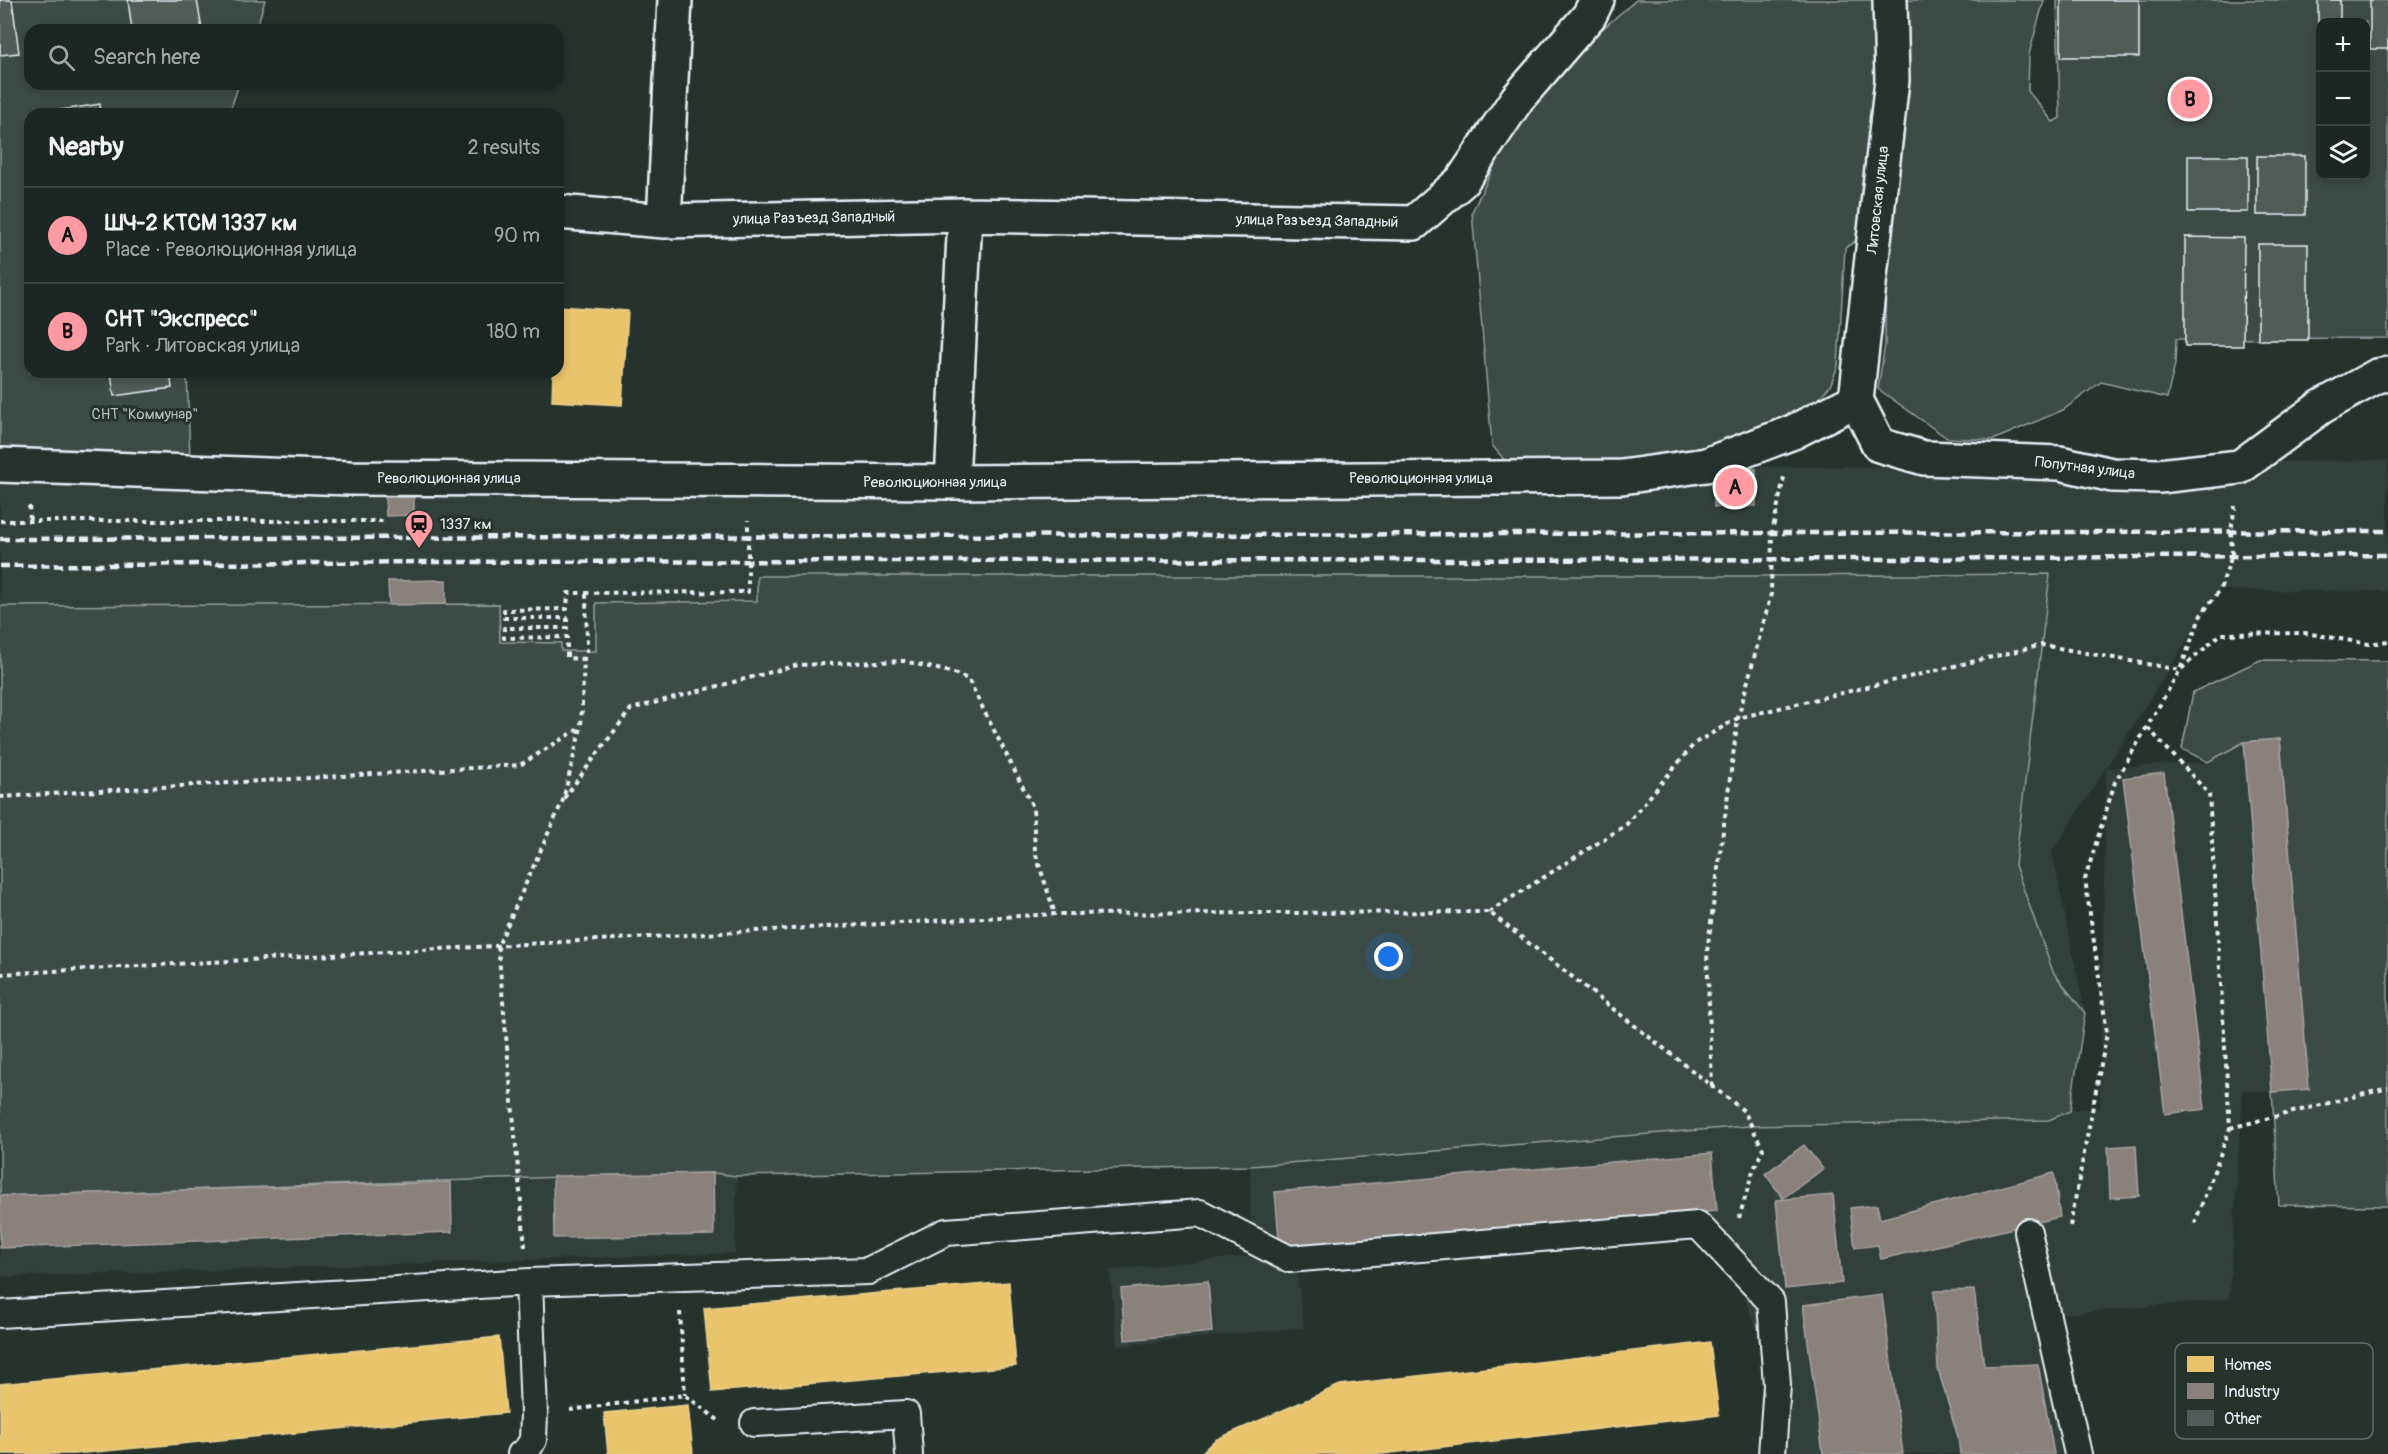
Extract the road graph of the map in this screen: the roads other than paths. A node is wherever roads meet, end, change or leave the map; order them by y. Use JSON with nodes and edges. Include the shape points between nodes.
{"nodes":[{"id":1,"x":675,"y":0,"type":"edge"},
{"id":2,"x":1596,"y":0,"type":"edge"},
{"id":3,"x":1890,"y":0,"type":"edge"},
{"id":4,"x":564,"y":213,"type":"edge"},
{"id":5,"x":965,"y":215,"type":"junction"},
{"id":6,"x":663,"y":221,"type":"junction"},
{"id":7,"x":2388,"y":374,"type":"edge"},
{"id":8,"x":1856,"y":400,"type":"junction"},
{"id":9,"x":0,"y":465,"type":"edge"},
{"id":10,"x":952,"y":482,"type":"junction"},
{"id":11,"x":2028,"y":1232,"type":"dead end"},
{"id":12,"x":529,"y":1282,"type":"junction"},
{"id":13,"x":0,"y":1314,"type":"edge"},
{"id":14,"x":754,"y":1424,"type":"road end"},
{"id":15,"x":521,"y":1454,"type":"edge"},
{"id":16,"x":909,"y":1454,"type":"edge"},
{"id":17,"x":1772,"y":1454,"type":"edge"},
{"id":18,"x":2078,"y":1454,"type":"edge"}],
"edges":[{"from":1,"to":6,"type":"street"},
{"from":2,"to":5,"type":"street","name":"улица Разъезд Западный","via":[[1589,16],[1517,99],[1462,181],[1414,223]]},
{"from":3,"to":8,"type":"street","name":"Литовская улица","via":[[1892,80]]},
{"from":4,"to":6,"type":"street","name":"улица Разъезд Западный"},
{"from":5,"to":6,"type":"street","name":"улица Разъезд Западный"},
{"from":5,"to":10,"type":"street"},
{"from":7,"to":8,"type":"street","name":"Попутная улица","via":[[2377,376],[2321,407],[2240,467],[2159,476],[2112,474],[2060,463],[1924,458],[1879,445]]},
{"from":8,"to":10,"type":"street","name":"Революционная улица","via":[[1793,432],[1706,465],[1622,477]]},
{"from":9,"to":10,"type":"street","name":"Революционная улица","via":[[350,478]]},
{"from":11,"to":18,"type":"lane"},
{"from":12,"to":13,"type":"lane"},
{"from":12,"to":15,"type":"lane","via":[[534,1414],[532,1440]]},
{"from":12,"to":17,"type":"lane","via":[[868,1271],[946,1232],[1200,1213],[1289,1259],[1698,1225],[1771,1302],[1777,1385]]},
{"from":14,"to":16,"type":"lane","via":[[906,1414]]}]}
